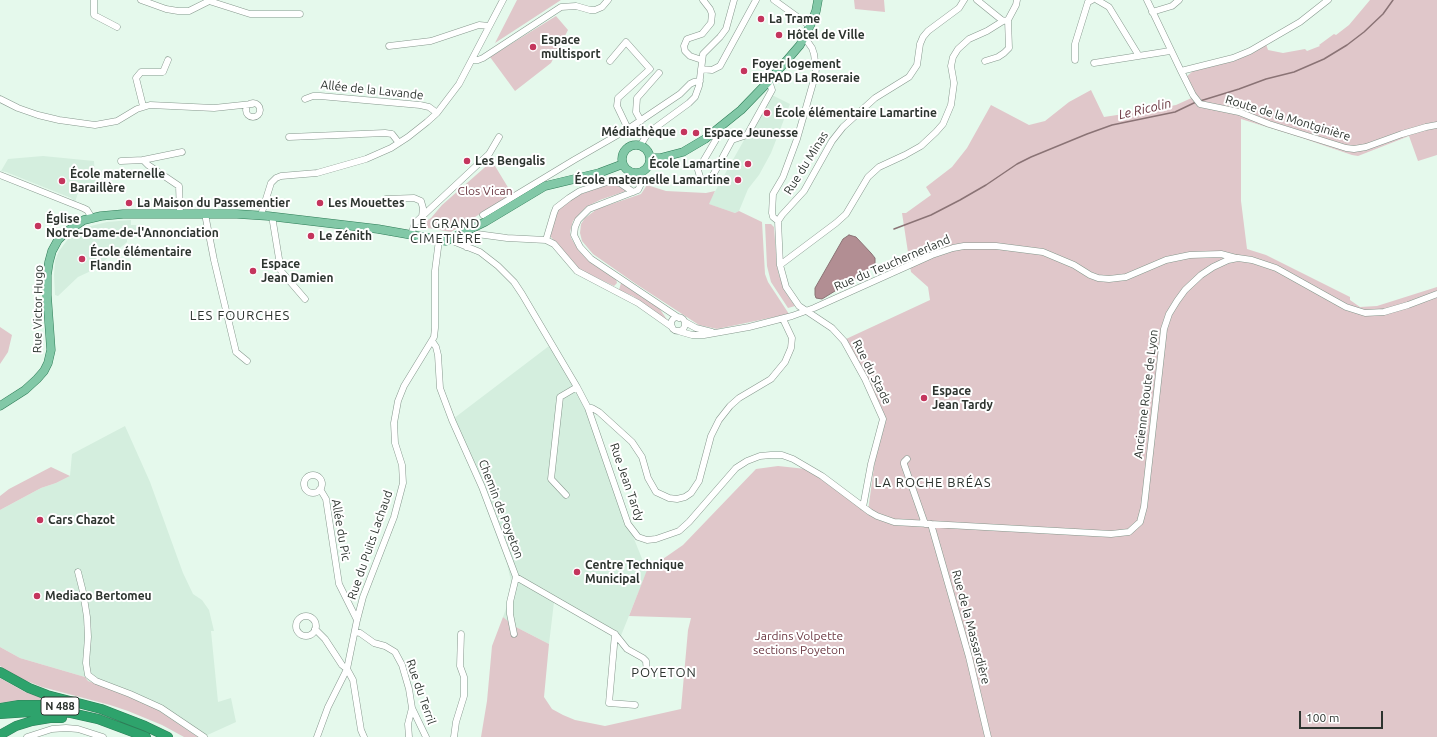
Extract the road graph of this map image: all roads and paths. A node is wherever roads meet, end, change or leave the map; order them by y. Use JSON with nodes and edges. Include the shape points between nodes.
{"nodes":[{"id":1,"x":94,"y":0,"type":"edge"},
{"id":2,"x":141,"y":0,"type":"edge"},
{"id":3,"x":503,"y":0,"type":"edge"},
{"id":4,"x":608,"y":0,"type":"edge"},
{"id":5,"x":703,"y":0,"type":"edge"},
{"id":6,"x":734,"y":0,"type":"edge"},
{"id":7,"x":756,"y":0,"type":"edge"},
{"id":8,"x":774,"y":0,"type":"edge"},
{"id":9,"x":818,"y":0,"type":"edge"},
{"id":10,"x":964,"y":0,"type":"edge"},
{"id":11,"x":977,"y":0,"type":"edge"},
{"id":12,"x":1017,"y":0,"type":"edge"},
{"id":13,"x":1092,"y":0,"type":"edge"},
{"id":14,"x":1097,"y":0,"type":"edge"},
{"id":15,"x":1147,"y":0,"type":"edge"},
{"id":16,"x":1179,"y":0,"type":"edge"},
{"id":17,"x":1328,"y":0,"type":"edge"},
{"id":18,"x":1152,"y":12,"type":"junction"},
{"id":19,"x":300,"y":14,"type":"dead end"},
{"id":20,"x":1006,"y":21,"type":"junction"},
{"id":21,"x":489,"y":26,"type":"junction"},
{"id":22,"x":810,"y":26,"type":"junction"},
{"id":23,"x":117,"y":27,"type":"dead end"},
{"id":24,"x":805,"y":38,"type":"junction"},
{"id":25,"x":389,"y":46,"type":"dead end"},
{"id":26,"x":1170,"y":51,"type":"junction"},
{"id":27,"x":1139,"y":56,"type":"junction"},
{"id":28,"x":168,"y":60,"type":"dead end"},
{"id":29,"x":472,"y":60,"type":"junction"},
{"id":30,"x":702,"y":60,"type":"junction"},
{"id":31,"x":1075,"y":60,"type":"dead end"},
{"id":32,"x":610,"y":61,"type":"dead end"},
{"id":33,"x":985,"y":61,"type":"dead end"},
{"id":34,"x":1094,"y":63,"type":"dead end"},
{"id":35,"x":701,"y":70,"type":"junction"},
{"id":36,"x":1180,"y":71,"type":"junction"},
{"id":37,"x":659,"y":73,"type":"dead end"},
{"id":38,"x":700,"y":81,"type":"junction"},
{"id":39,"x":769,"y":81,"type":"junction"},
{"id":40,"x":0,"y":99,"type":"edge"},
{"id":41,"x":305,"y":99,"type":"dead end"},
{"id":42,"x":252,"y":104,"type":"dead end"},
{"id":43,"x":143,"y":106,"type":"junction"},
{"id":44,"x":437,"y":113,"type":"junction"},
{"id":45,"x":641,"y":121,"type":"junction"},
{"id":46,"x":1437,"y":125,"type":"edge"},
{"id":47,"x":628,"y":129,"type":"junction"},
{"id":48,"x":719,"y":129,"type":"junction"},
{"id":49,"x":289,"y":137,"type":"dead end"},
{"id":50,"x":500,"y":137,"type":"dead end"},
{"id":51,"x":399,"y":143,"type":"junction"},
{"id":52,"x":640,"y":146,"type":"junction"},
{"id":53,"x":182,"y":152,"type":"dead end"},
{"id":54,"x":650,"y":158,"type":"junction"},
{"id":55,"x":143,"y":160,"type":"junction"},
{"id":56,"x":121,"y":161,"type":"dead end"},
{"id":57,"x":623,"y":164,"type":"junction"},
{"id":58,"x":638,"y":173,"type":"junction"},
{"id":59,"x":0,"y":175,"type":"edge"},
{"id":60,"x":633,"y":192,"type":"junction"},
{"id":61,"x":386,"y":199,"type":"dead end"},
{"id":62,"x":180,"y":214,"type":"junction"},
{"id":63,"x":205,"y":214,"type":"junction"},
{"id":64,"x":261,"y":215,"type":"junction"},
{"id":65,"x":483,"y":215,"type":"dead end"},
{"id":66,"x":272,"y":216,"type":"junction"},
{"id":67,"x":422,"y":216,"type":"junction"},
{"id":68,"x":92,"y":218,"type":"junction"},
{"id":69,"x":778,"y":221,"type":"junction"},
{"id":70,"x":410,"y":235,"type":"junction"},
{"id":71,"x":453,"y":238,"type":"junction"},
{"id":72,"x":439,"y":240,"type":"junction"},
{"id":73,"x":546,"y":240,"type":"junction"},
{"id":74,"x":466,"y":247,"type":"junction"},
{"id":75,"x":1238,"y":258,"type":"junction"},
{"id":76,"x":780,"y":265,"type":"junction"},
{"id":77,"x":1437,"y":294,"type":"edge"},
{"id":78,"x":305,"y":300,"type":"dead end"},
{"id":79,"x":665,"y":308,"type":"junction"},
{"id":80,"x":806,"y":312,"type":"junction"},
{"id":81,"x":679,"y":318,"type":"junction"},
{"id":82,"x":783,"y":319,"type":"junction"},
{"id":83,"x":685,"y":322,"type":"junction"},
{"id":84,"x":674,"y":327,"type":"junction"},
{"id":85,"x":715,"y":333,"type":"junction"},
{"id":86,"x":432,"y":341,"type":"junction"},
{"id":87,"x":247,"y":361,"type":"dead end"},
{"id":88,"x":577,"y":387,"type":"junction"},
{"id":89,"x":0,"y":406,"type":"edge"},
{"id":90,"x":588,"y":408,"type":"junction"},
{"id":91,"x":907,"y":459,"type":"dead end"},
{"id":92,"x":320,"y":489,"type":"dead end"},
{"id":93,"x":566,"y":495,"type":"dead end"},
{"id":94,"x":863,"y":507,"type":"junction"},
{"id":95,"x":928,"y":524,"type":"junction"},
{"id":96,"x":78,"y":572,"type":"dead end"},
{"id":97,"x":516,"y":577,"type":"junction"},
{"id":98,"x":357,"y":620,"type":"junction"},
{"id":99,"x":314,"y":630,"type":"dead end"},
{"id":100,"x":354,"y":632,"type":"junction"},
{"id":101,"x":461,"y":634,"type":"dead end"},
{"id":102,"x":514,"y":634,"type":"dead end"},
{"id":103,"x":615,"y":634,"type":"junction"},
{"id":104,"x":347,"y":669,"type":"junction"},
{"id":105,"x":0,"y":672,"type":"edge"},
{"id":106,"x":647,"y":674,"type":"dead end"},
{"id":107,"x":635,"y":705,"type":"dead end"},
{"id":108,"x":0,"y":708,"type":"edge"},
{"id":109,"x":412,"y":708,"type":"junction"},
{"id":110,"x":0,"y":714,"type":"edge"},
{"id":111,"x":118,"y":721,"type":"junction"},
{"id":112,"x":0,"y":735,"type":"edge"},
{"id":113,"x":27,"y":737,"type":"edge"},
{"id":114,"x":103,"y":737,"type":"edge"},
{"id":115,"x":146,"y":737,"type":"edge"},
{"id":116,"x":168,"y":737,"type":"edge"},
{"id":117,"x":204,"y":737,"type":"edge"},
{"id":118,"x":317,"y":737,"type":"edge"},
{"id":119,"x":364,"y":737,"type":"edge"},
{"id":120,"x":409,"y":737,"type":"edge"},
{"id":121,"x":426,"y":737,"type":"edge"},
{"id":122,"x":454,"y":737,"type":"edge"},
{"id":123,"x":988,"y":737,"type":"edge"}],
"edges":[{"from":1,"to":23,"type":"street","via":[[94,15]]},
{"from":2,"to":19,"type":"street","via":[[178,11],[190,11],[209,1],[250,14]]},
{"from":3,"to":21,"type":"street"},
{"from":4,"to":29,"type":"street","via":[[595,10],[576,6],[560,7],[483,58]]},
{"from":5,"to":30,"type":"street","via":[[712,14],[711,23],[702,34],[688,39],[684,46],[690,56]]},
{"from":6,"to":30,"type":"street","via":[[726,29],[705,50]]},
{"from":7,"to":35,"type":"street","via":[[720,66],[712,70]]},
{"from":8,"to":22,"type":"street"},
{"from":9,"to":22,"type":"main road"},
{"from":10,"to":69,"type":"street","name":"Rue du Minas","via":[[959,8],[923,37],[917,65],[909,77],[875,98],[843,127],[826,151],[804,191]]},
{"from":11,"to":20,"type":"street"},
{"from":12,"to":20,"type":"street"},
{"from":13,"to":31,"type":"street","via":[[1088,2],[1075,44]]},
{"from":14,"to":27,"type":"street","via":[[1109,7]]},
{"from":15,"to":18,"type":"street"},
{"from":16,"to":18,"type":"street","via":[[1172,6]]},
{"from":17,"to":36,"type":"street","via":[[1300,22],[1250,51],[1233,58]]},
{"from":18,"to":26,"type":"street"},
{"from":20,"to":33,"type":"street","via":[[1009,48],[998,57]]},
{"from":20,"to":76,"type":"street","via":[[969,39],[958,48],[951,66],[954,83],[951,105],[943,124],[936,132],[921,146],[880,166],[868,177],[846,214]]},
{"from":21,"to":25,"type":"street","via":[[479,25],[431,40]]},
{"from":21,"to":29,"type":"street"},
{"from":22,"to":24,"type":"main road"},
{"from":24,"to":39,"type":"main road"},
{"from":24,"to":69,"type":"street","name":"Rue du Stade","via":[[814,54],[815,76],[797,139],[783,177],[773,194],[772,213]]},
{"from":26,"to":27,"type":"street"},
{"from":26,"to":36,"type":"street"},
{"from":27,"to":34,"type":"street"},
{"from":28,"to":43,"type":"street","via":[[163,72],[141,72],[136,78]]},
{"from":29,"to":44,"type":"street","via":[[459,84]]},
{"from":30,"to":35,"type":"street"},
{"from":32,"to":47,"type":"street","via":[[626,42],[650,69],[618,98],[618,106]]},
{"from":35,"to":38,"type":"street"},
{"from":36,"to":46,"type":"street","name":"Route de la Montginière","via":[[1200,104],[1239,112],[1346,148],[1366,147]]},
{"from":37,"to":45,"type":"street","via":[[637,98],[636,112]]},
{"from":38,"to":45,"type":"street","via":[[690,84]]},
{"from":38,"to":52,"type":"street","via":[[698,91],[692,100],[648,133]]},
{"from":39,"to":48,"type":"main road"},
{"from":39,"to":48,"type":"street","via":[[772,90],[747,135],[732,140],[712,177],[704,180],[698,170],[721,131]]},
{"from":40,"to":43,"type":"street","via":[[38,115],[95,125],[117,121]]},
{"from":41,"to":44,"type":"street","name":"Allée de la Lavande","via":[[320,96],[420,105],[429,107]]},
{"from":42,"to":43,"type":"street","via":[[214,108]]},
{"from":44,"to":51,"type":"street"},
{"from":45,"to":47,"type":"street"},
{"from":47,"to":65,"type":"street"},
{"from":48,"to":54,"type":"main road","via":[[683,152]]},
{"from":49,"to":51,"type":"street","via":[[385,133],[392,134]]},
{"from":50,"to":67,"type":"street","via":[[489,154]]},
{"from":51,"to":64,"type":"street","via":[[381,153],[335,169],[276,178],[270,183]]},
{"from":52,"to":54,"type":"main road","via":[[647,151]]},
{"from":52,"to":57,"type":"main road","via":[[628,148],[623,155]]},
{"from":53,"to":55,"type":"street"},
{"from":54,"to":58,"type":"main road","via":[[645,169]]},
{"from":55,"to":56,"type":"street"},
{"from":55,"to":62,"type":"street","via":[[179,186]]},
{"from":57,"to":58,"type":"main road","via":[[627,170]]},
{"from":57,"to":71,"type":"main road","name":"Rue Victor Hugo","via":[[599,173],[545,186]]},
{"from":58,"to":60,"type":"street","via":[[640,186]]},
{"from":59,"to":68,"type":"street","via":[[87,210]]},
{"from":60,"to":73,"type":"street","via":[[620,183],[610,181],[580,191],[556,208]]},
{"from":60,"to":79,"type":"street","via":[[589,209],[578,220],[574,236],[591,259]]},
{"from":61,"to":67,"type":"street","via":[[414,198],[421,201],[424,208]]},
{"from":62,"to":63,"type":"main road","name":"Rue Victor Hugo"},
{"from":62,"to":68,"type":"main road","name":"Rue Victor Hugo","via":[[123,214]]},
{"from":63,"to":64,"type":"main road","name":"Rue Victor Hugo"},
{"from":63,"to":87,"type":"street","via":[[236,352]]},
{"from":64,"to":66,"type":"main road","name":"Rue Victor Hugo"},
{"from":66,"to":70,"type":"main road","name":"Rue Victor Hugo"},
{"from":66,"to":78,"type":"street","via":[[281,271]]},
{"from":67,"to":70,"type":"street","via":[[415,223]]},
{"from":68,"to":89,"type":"main road","name":"Rue Victor Hugo","via":[[66,232],[52,251],[47,275],[52,350],[48,363],[29,387]]},
{"from":69,"to":76,"type":"street","name":"Rue du Stade"},
{"from":70,"to":72,"type":"main road","name":"Rue Victor Hugo"},
{"from":71,"to":72,"type":"main road","name":"Rue Victor Hugo"},
{"from":71,"to":74,"type":"street","name":"Rue Jean Tardy","via":[[455,242]]},
{"from":72,"to":86,"type":"street","via":[[435,271],[435,328]]},
{"from":73,"to":74,"type":"street","via":[[477,234]]},
{"from":73,"to":84,"type":"street","via":[[554,244],[577,271],[626,296]]},
{"from":74,"to":88,"type":"street","name":"Rue Jean Tardy","via":[[480,252],[514,282]]},
{"from":75,"to":77,"type":"street","via":[[1276,268],[1346,307],[1360,312],[1384,312]]},
{"from":75,"to":80,"type":"street","name":"Rue du Teuchernerland","via":[[1220,254],[1190,255],[1166,260],[1126,277],[1109,279],[1090,275],[1043,252],[996,246],[964,246],[932,255]]},
{"from":75,"to":95,"type":"street","name":"Ancienne Route de Lyon","via":[[1213,267],[1194,280],[1177,301],[1167,321],[1144,507],[1140,522],[1135,527],[1129,532],[1111,534]]},
{"from":76,"to":80,"type":"street","name":"Rue du Stade","via":[[786,287]]},
{"from":79,"to":81,"type":"street"},
{"from":79,"to":84,"type":"street"},
{"from":80,"to":82,"type":"street","name":"Rue du Teuchernerland"},
{"from":80,"to":94,"type":"street","name":"Rue du Stade","via":[[832,328],[844,341],[862,372],[883,419]]},
{"from":81,"to":83,"type":"street","name":"Rue du Teuchernerland"},
{"from":81,"to":84,"type":"street","via":[[675,318]]},
{"from":82,"to":85,"type":"street","name":"Rue du Teuchernerland"},
{"from":82,"to":90,"type":"street","via":[[792,338],[791,348],[784,362],[771,379],[739,398],[719,420],[711,436],[698,481],[691,493],[685,497],[669,498],[656,492],[635,446],[599,412]]},
{"from":83,"to":84,"type":"street","via":[[683,328]]},
{"from":83,"to":85,"type":"street","name":"Rue du Teuchernerland"},
{"from":84,"to":85,"type":"street","name":"Rue du Teuchernerland","via":[[692,335]]},
{"from":86,"to":97,"type":"street","name":"Chemin de Poyeton","via":[[438,355],[440,388],[482,487]]},
{"from":86,"to":98,"type":"street","name":"Rue du Puits Lachaud","via":[[408,378],[398,401],[394,438],[402,465],[403,483],[394,517],[370,576]]},
{"from":88,"to":90,"type":"street","name":"Rue Jean Tardy"},
{"from":88,"to":93,"type":"street","via":[[560,397],[551,479]]},
{"from":90,"to":94,"type":"street","name":"Rue Jean Tardy","via":[[628,524],[638,537],[656,539],[679,531],[736,468],[760,456],[793,459],[822,476]]},
{"from":91,"to":95,"type":"street","name":"Rue de la Massardière","via":[[904,462],[905,466]]},
{"from":92,"to":98,"type":"street","name":"Allée du Pic","via":[[326,499],[339,584]]},
{"from":94,"to":95,"type":"street","name":"Rue Jean Tardy","via":[[877,516],[894,522]]},
{"from":95,"to":123,"type":"street","name":"Rue de la Massardière","via":[[969,657]]},
{"from":96,"to":117,"type":"street","via":[[87,616],[86,664],[91,678],[161,708]]},
{"from":97,"to":102,"type":"street","via":[[510,602]]},
{"from":97,"to":103,"type":"street","name":"Chemin de Poyeton"},
{"from":98,"to":100,"type":"street","name":"Rue du Puits Lachaud"},
{"from":99,"to":104,"type":"street","via":[[325,638]]},
{"from":100,"to":104,"type":"street","name":"Rue du Puits Lachaud"},
{"from":100,"to":109,"type":"street","name":"Rue du Terril","via":[[395,652],[402,665]]},
{"from":101,"to":122,"type":"street","via":[[460,666],[464,677],[464,696]]},
{"from":103,"to":106,"type":"street","name":"Chemin de Poyeton","via":[[627,649],[646,661]]},
{"from":103,"to":107,"type":"street","via":[[609,703]]},
{"from":104,"to":118,"type":"street","name":"Rue du Puits Lachaud","via":[[328,707]]},
{"from":104,"to":119,"type":"street","via":[[353,680],[360,730]]},
{"from":105,"to":111,"type":"highway","via":[[41,693],[101,709]]},
{"from":108,"to":111,"type":"highway","number":"N 488","via":[[19,705],[71,707]]},
{"from":109,"to":120,"type":"street","via":[[408,724]]},
{"from":109,"to":121,"type":"street","name":"Rue du Terril"},
{"from":110,"to":111,"type":"highway","number":"N 488","via":[[44,711]]},
{"from":111,"to":112,"type":"highway","via":[[50,718],[16,726]]},
{"from":111,"to":115,"type":"highway","number":"N 488"},
{"from":111,"to":116,"type":"highway","number":"N 488","via":[[145,726]]},
{"from":113,"to":114,"type":"street","via":[[52,729],[66,728]]}]}
